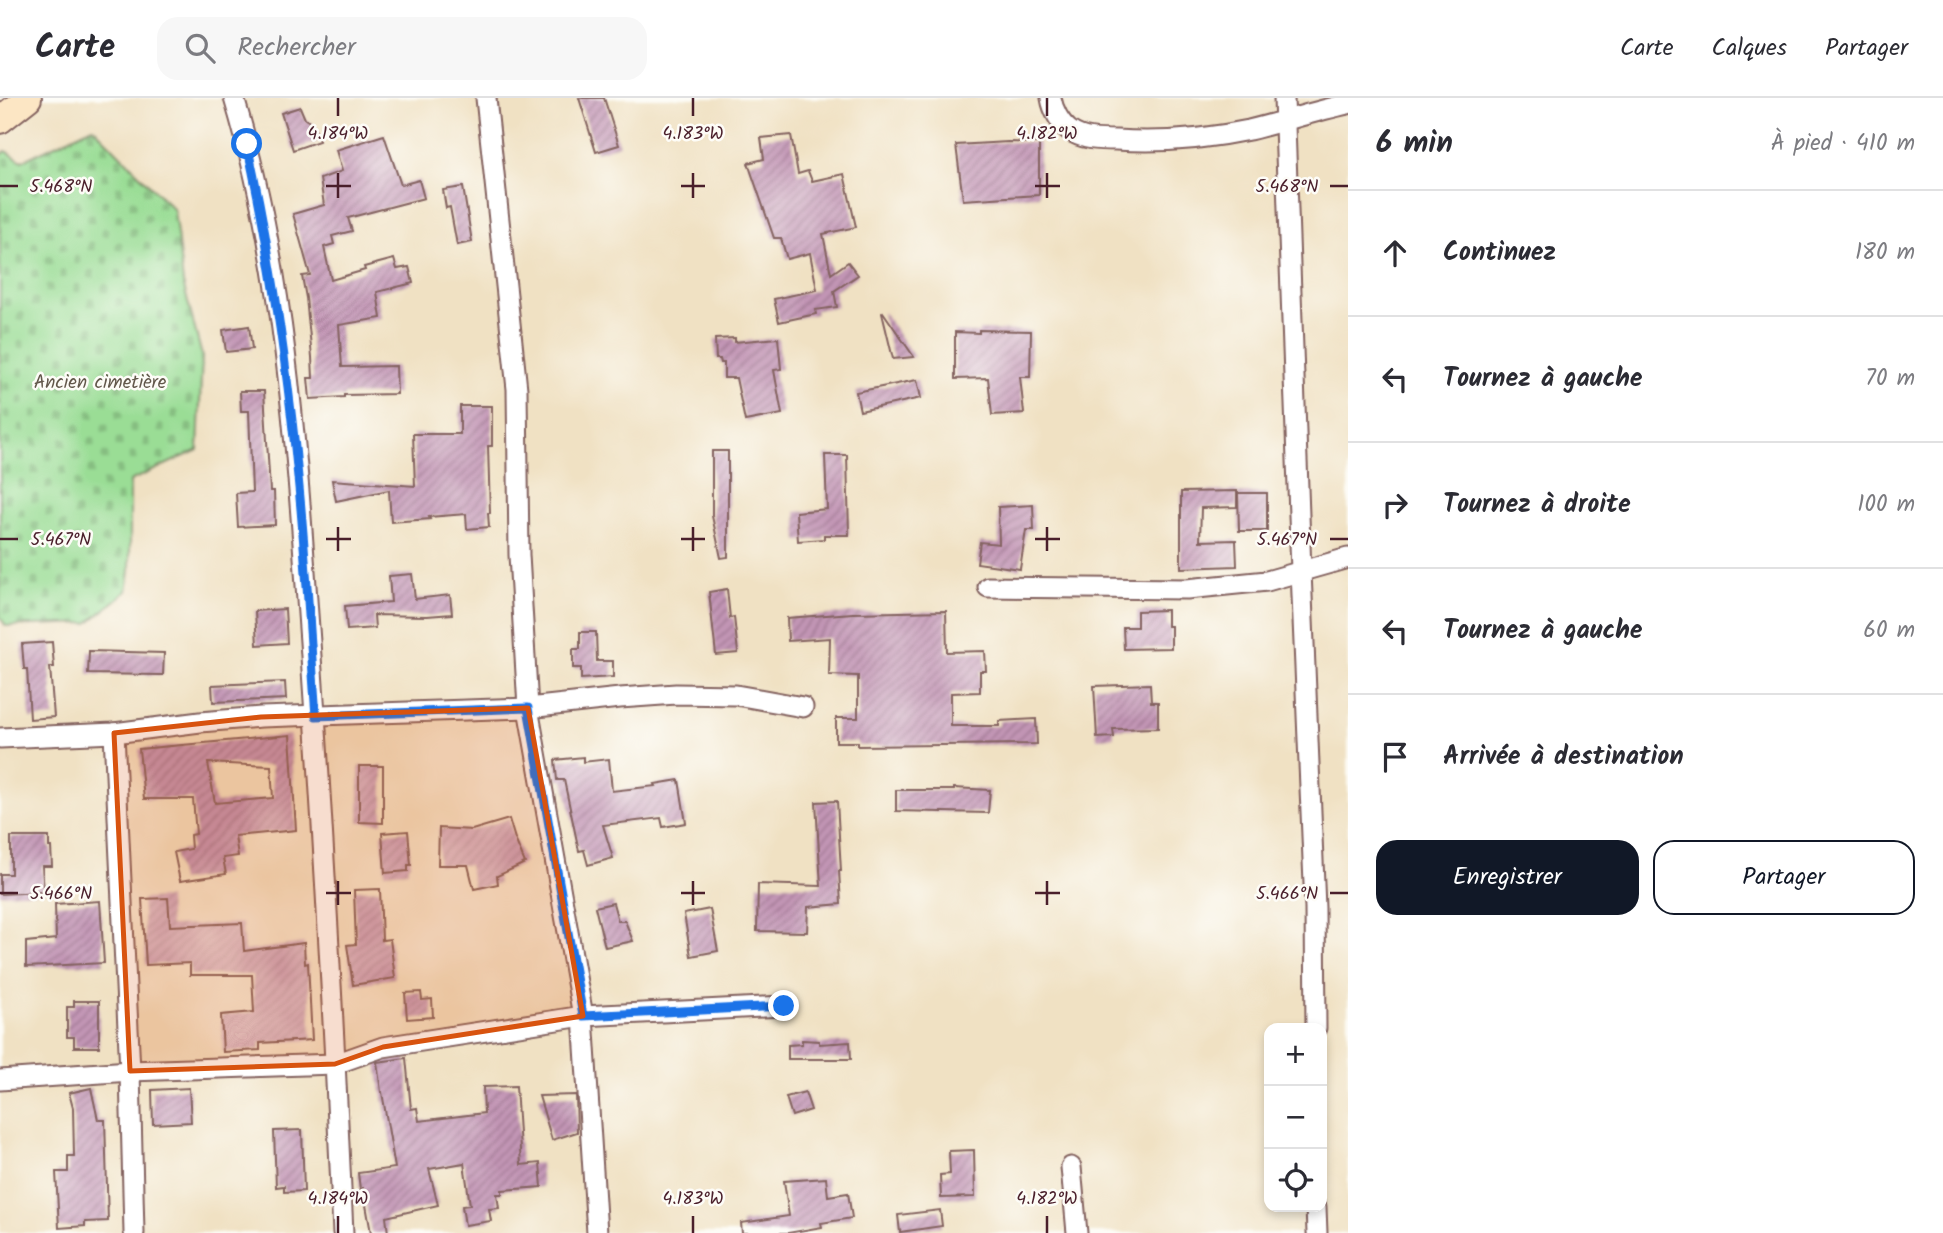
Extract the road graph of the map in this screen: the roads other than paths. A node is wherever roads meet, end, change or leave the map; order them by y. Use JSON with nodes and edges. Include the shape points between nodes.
{"nodes":[{"id":1,"x":28,"y":98,"type":"edge"},
{"id":2,"x":234,"y":98,"type":"edge"},
{"id":3,"x":486,"y":98,"type":"edge"},
{"id":4,"x":1051,"y":98,"type":"edge"},
{"id":5,"x":1284,"y":98,"type":"edge"},
{"id":6,"x":1348,"y":104,"type":"edge"},
{"id":7,"x":0,"y":120,"type":"edge"},
{"id":8,"x":1284,"y":120,"type":"junction"},
{"id":9,"x":1348,"y":558,"type":"edge"},
{"id":10,"x":1301,"y":571,"type":"junction"},
{"id":11,"x":988,"y":587,"type":"dead end"},
{"id":12,"x":803,"y":707,"type":"dead end"},
{"id":13,"x":528,"y":708,"type":"junction"},
{"id":14,"x":316,"y":716,"type":"junction"},
{"id":15,"x":114,"y":733,"type":"junction"},
{"id":16,"x":0,"y":738,"type":"edge"},
{"id":17,"x":784,"y":1006,"type":"dead end"},
{"id":18,"x":583,"y":1016,"type":"junction"},
{"id":19,"x":1316,"y":1023,"type":"edge"},
{"id":20,"x":335,"y":1064,"type":"junction"},
{"id":21,"x":130,"y":1071,"type":"junction"},
{"id":22,"x":0,"y":1080,"type":"edge"},
{"id":23,"x":1071,"y":1167,"type":"dead end"},
{"id":24,"x":1317,"y":1212,"type":"edge"},
{"id":25,"x":134,"y":1233,"type":"edge"},
{"id":26,"x":343,"y":1233,"type":"edge"},
{"id":27,"x":597,"y":1233,"type":"edge"},
{"id":28,"x":1077,"y":1233,"type":"edge"},
{"id":29,"x":1317,"y":1233,"type":"edge"}],
"edges":[{"from":1,"to":7,"type":"street"},
{"from":2,"to":14,"type":"street","via":[[261,206],[287,375]]},
{"from":3,"to":13,"type":"street","via":[[517,389],[519,555]]},
{"from":4,"to":8,"type":"street","via":[[1070,131],[1098,140],[1202,137]]},
{"from":5,"to":8,"type":"street"},
{"from":6,"to":8,"type":"street"},
{"from":8,"to":10,"type":"street"},
{"from":9,"to":10,"type":"street"},
{"from":10,"to":11,"type":"street","via":[[1267,581],[1187,589]]},
{"from":10,"to":19,"type":"street"},
{"from":12,"to":13,"type":"street","via":[[736,695],[676,694]]},
{"from":13,"to":14,"type":"street"},
{"from":13,"to":18,"type":"street"},
{"from":14,"to":15,"type":"street","via":[[212,721]]},
{"from":14,"to":20,"type":"street"},
{"from":15,"to":16,"type":"street"},
{"from":15,"to":21,"type":"street"},
{"from":17,"to":18,"type":"street"},
{"from":18,"to":20,"type":"street","via":[[383,1047]]},
{"from":18,"to":27,"type":"street"},
{"from":20,"to":21,"type":"street"},
{"from":20,"to":26,"type":"street"},
{"from":21,"to":22,"type":"street"},
{"from":21,"to":25,"type":"street"},
{"from":23,"to":28,"type":"street"},
{"from":24,"to":29,"type":"street"}]}
